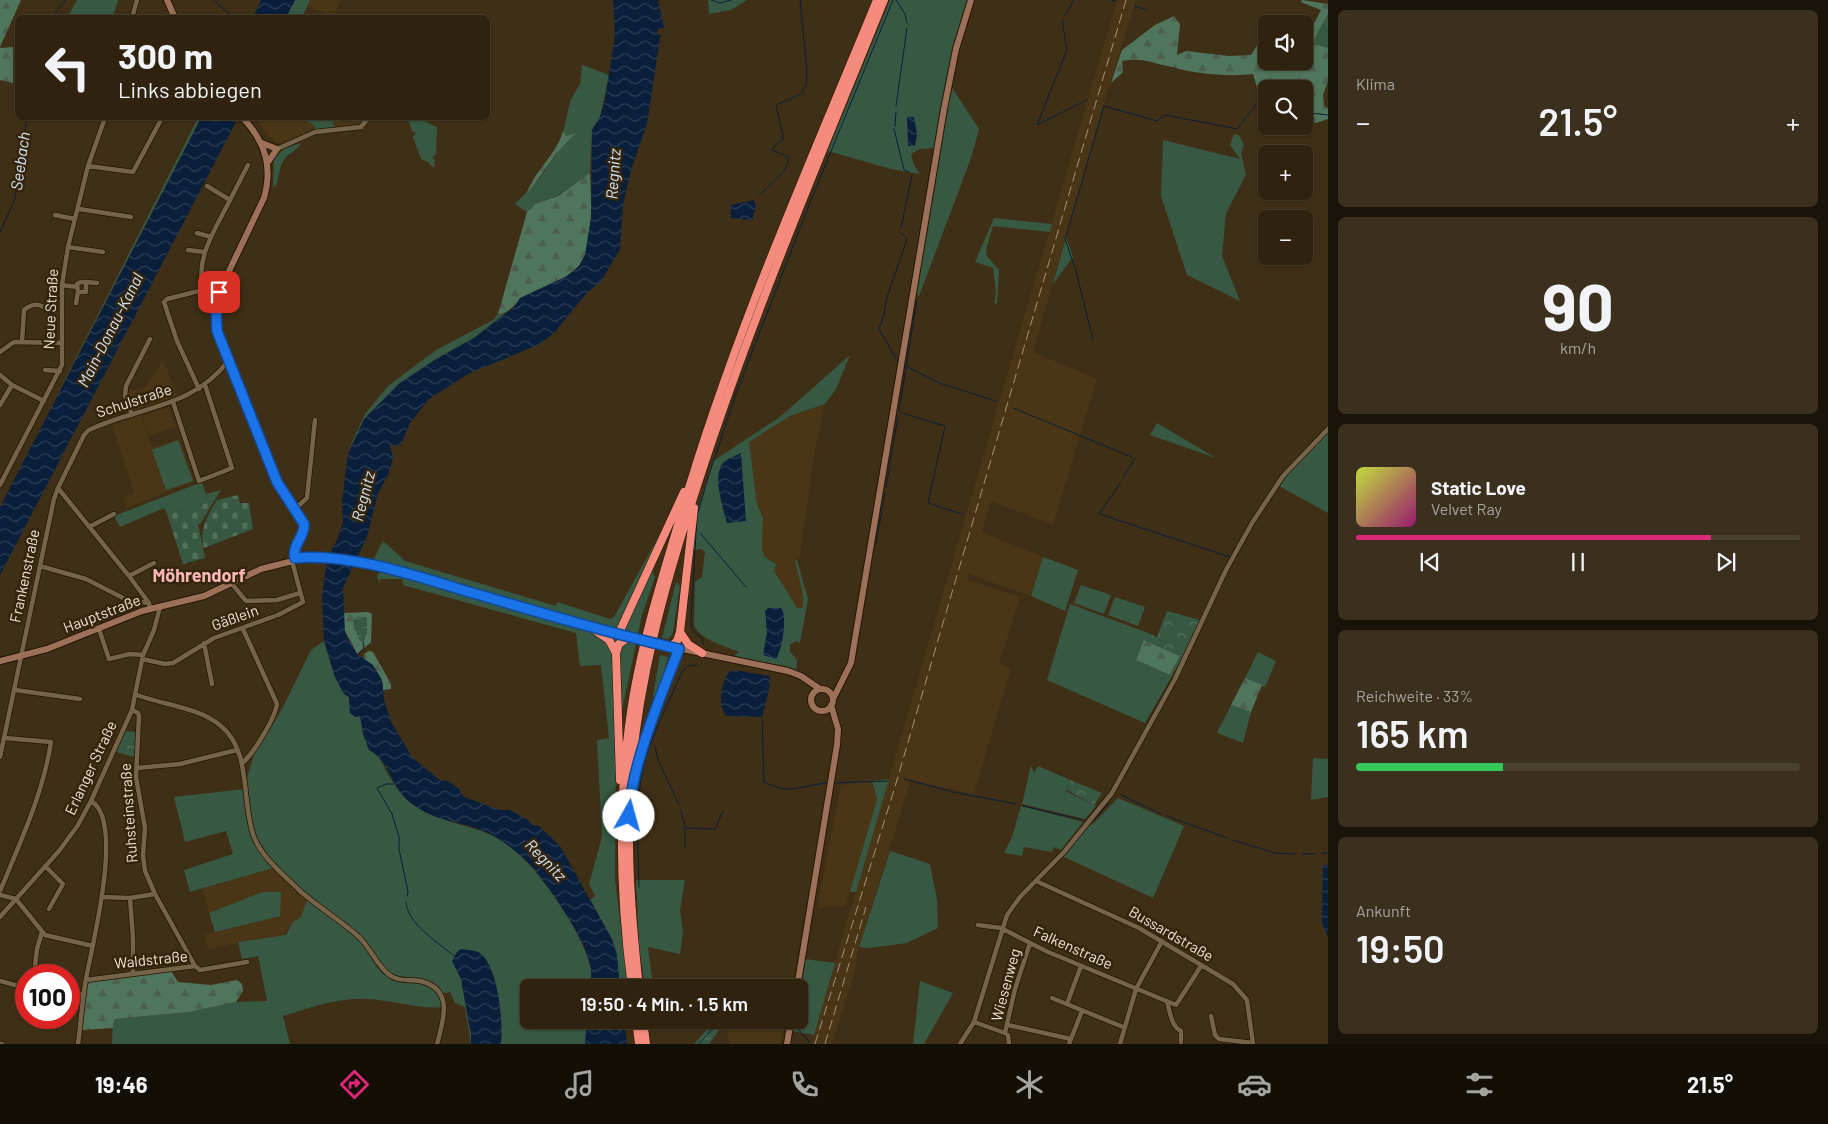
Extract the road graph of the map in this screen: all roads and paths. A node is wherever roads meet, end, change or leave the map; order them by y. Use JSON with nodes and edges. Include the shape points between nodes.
{"nodes":[{"id":1,"x":137,"y":0,"type":"edge"},
{"id":2,"x":167,"y":0,"type":"edge"},
{"id":3,"x":877,"y":0,"type":"edge"},
{"id":4,"x":884,"y":0,"type":"edge"},
{"id":5,"x":971,"y":0,"type":"edge"},
{"id":6,"x":133,"y":15,"type":"edge"},
{"id":7,"x":174,"y":15,"type":"edge"},
{"id":8,"x":104,"y":120,"type":"edge"},
{"id":9,"x":161,"y":120,"type":"edge"},
{"id":10,"x":245,"y":120,"type":"edge"},
{"id":11,"x":366,"y":120,"type":"edge"},
{"id":12,"x":262,"y":143,"type":"junction"},
{"id":13,"x":277,"y":149,"type":"junction"},
{"id":14,"x":268,"y":162,"type":"junction"},
{"id":15,"x":248,"y":165,"type":"dead end"},
{"id":16,"x":88,"y":166,"type":"junction"},
{"id":17,"x":207,"y":186,"type":"dead end"},
{"id":18,"x":230,"y":200,"type":"junction"},
{"id":19,"x":79,"y":209,"type":"junction"},
{"id":20,"x":55,"y":215,"type":"dead end"},
{"id":21,"x":131,"y":217,"type":"dead end"},
{"id":22,"x":75,"y":219,"type":"junction"},
{"id":23,"x":197,"y":233,"type":"dead end"},
{"id":24,"x":211,"y":237,"type":"junction"},
{"id":25,"x":68,"y":247,"type":"junction"},
{"id":26,"x":188,"y":250,"type":"dead end"},
{"id":27,"x":103,"y":252,"type":"dead end"},
{"id":28,"x":204,"y":252,"type":"junction"},
{"id":29,"x":86,"y":282,"type":"junction"},
{"id":30,"x":97,"y":282,"type":"dead end"},
{"id":31,"x":62,"y":285,"type":"junction"},
{"id":32,"x":78,"y":289,"type":"junction"},
{"id":33,"x":203,"y":290,"type":"junction"},
{"id":34,"x":217,"y":299,"type":"junction"},
{"id":35,"x":76,"y":302,"type":"dead end"},
{"id":36,"x":44,"y":307,"type":"dead end"},
{"id":37,"x":150,"y":339,"type":"dead end"},
{"id":38,"x":22,"y":341,"type":"junction"},
{"id":39,"x":62,"y":343,"type":"junction"},
{"id":40,"x":0,"y":352,"type":"edge"},
{"id":41,"x":229,"y":360,"type":"junction"},
{"id":42,"x":45,"y":370,"type":"dead end"},
{"id":43,"x":60,"y":371,"type":"junction"},
{"id":44,"x":0,"y":375,"type":"edge"},
{"id":45,"x":12,"y":385,"type":"junction"},
{"id":46,"x":205,"y":385,"type":"junction"},
{"id":47,"x":199,"y":389,"type":"junction"},
{"id":48,"x":44,"y":401,"type":"junction"},
{"id":49,"x":173,"y":402,"type":"junction"},
{"id":50,"x":0,"y":405,"type":"edge"},
{"id":51,"x":132,"y":415,"type":"junction"},
{"id":52,"x":315,"y":420,"type":"dead end"},
{"id":53,"x":1328,"y":429,"type":"edge"},
{"id":54,"x":700,"y":476,"type":"junction"},
{"id":55,"x":691,"y":479,"type":"junction"},
{"id":56,"x":0,"y":485,"type":"edge"},
{"id":57,"x":58,"y":488,"type":"junction"},
{"id":58,"x":295,"y":509,"type":"junction"},
{"id":59,"x":114,"y":514,"type":"dead end"},
{"id":60,"x":91,"y":526,"type":"junction"},
{"id":61,"x":293,"y":559,"type":"junction"},
{"id":62,"x":154,"y":563,"type":"dead end"},
{"id":63,"x":40,"y":566,"type":"junction"},
{"id":64,"x":129,"y":576,"type":"junction"},
{"id":65,"x":232,"y":584,"type":"junction"},
{"id":66,"x":300,"y":593,"type":"junction"},
{"id":67,"x":150,"y":606,"type":"junction"},
{"id":68,"x":160,"y":607,"type":"junction"},
{"id":69,"x":590,"y":627,"type":"junction"},
{"id":70,"x":99,"y":629,"type":"junction"},
{"id":71,"x":243,"y":629,"type":"junction"},
{"id":72,"x":680,"y":632,"type":"junction"},
{"id":73,"x":618,"y":635,"type":"junction"},
{"id":74,"x":628,"y":638,"type":"junction"},
{"id":75,"x":204,"y":643,"type":"junction"},
{"id":76,"x":670,"y":647,"type":"junction"},
{"id":77,"x":679,"y":649,"type":"junction"},
{"id":78,"x":616,"y":653,"type":"junction"},
{"id":79,"x":702,"y":654,"type":"junction"},
{"id":80,"x":22,"y":657,"type":"junction"},
{"id":81,"x":142,"y":657,"type":"junction"},
{"id":82,"x":0,"y":661,"type":"edge"},
{"id":83,"x":809,"y":682,"type":"junction"},
{"id":84,"x":841,"y":683,"type":"junction"},
{"id":85,"x":212,"y":684,"type":"dead end"},
{"id":86,"x":15,"y":690,"type":"junction"},
{"id":87,"x":824,"y":690,"type":"junction"},
{"id":88,"x":137,"y":695,"type":"junction"},
{"id":89,"x":812,"y":695,"type":"junction"},
{"id":90,"x":80,"y":699,"type":"dead end"},
{"id":91,"x":832,"y":702,"type":"junction"},
{"id":92,"x":132,"y":710,"type":"junction"},
{"id":93,"x":824,"y":710,"type":"junction"},
{"id":94,"x":836,"y":723,"type":"junction"},
{"id":95,"x":0,"y":727,"type":"edge"},
{"id":96,"x":7,"y":727,"type":"junction"},
{"id":97,"x":5,"y":738,"type":"junction"},
{"id":98,"x":237,"y":750,"type":"junction"},
{"id":99,"x":0,"y":757,"type":"edge"},
{"id":100,"x":242,"y":763,"type":"junction"},
{"id":101,"x":137,"y":768,"type":"junction"},
{"id":102,"x":91,"y":801,"type":"junction"},
{"id":103,"x":626,"y":803,"type":"junction"},
{"id":104,"x":45,"y":866,"type":"junction"},
{"id":105,"x":1036,"y":881,"type":"junction"},
{"id":106,"x":0,"y":893,"type":"edge"},
{"id":107,"x":155,"y":894,"type":"junction"},
{"id":108,"x":103,"y":897,"type":"junction"},
{"id":109,"x":130,"y":898,"type":"junction"},
{"id":110,"x":16,"y":899,"type":"junction"},
{"id":111,"x":49,"y":908,"type":"dead end"},
{"id":112,"x":0,"y":917,"type":"edge"},
{"id":113,"x":978,"y":925,"type":"dead end"},
{"id":114,"x":1001,"y":928,"type":"junction"},
{"id":115,"x":42,"y":932,"type":"junction"},
{"id":116,"x":1162,"y":941,"type":"junction"},
{"id":117,"x":1030,"y":943,"type":"junction"},
{"id":118,"x":93,"y":946,"type":"junction"},
{"id":119,"x":247,"y":962,"type":"dead end"},
{"id":120,"x":35,"y":964,"type":"edge"},
{"id":121,"x":195,"y":966,"type":"junction"},
{"id":122,"x":1081,"y":966,"type":"junction"},
{"id":123,"x":1200,"y":966,"type":"junction"},
{"id":124,"x":133,"y":974,"type":"junction"},
{"id":125,"x":631,"y":979,"type":"edge"},
{"id":126,"x":637,"y":979,"type":"edge"},
{"id":127,"x":798,"y":979,"type":"edge"},
{"id":128,"x":86,"y":980,"type":"junction"},
{"id":129,"x":0,"y":981,"type":"edge"},
{"id":130,"x":15,"y":985,"type":"edge"},
{"id":131,"x":1136,"y":989,"type":"junction"},
{"id":132,"x":80,"y":994,"type":"edge"},
{"id":133,"x":84,"y":995,"type":"junction"},
{"id":134,"x":1052,"y":998,"type":"dead end"},
{"id":135,"x":1167,"y":1001,"type":"junction"},
{"id":136,"x":1067,"y":1004,"type":"junction"},
{"id":137,"x":1082,"y":1011,"type":"junction"},
{"id":138,"x":1211,"y":1016,"type":"dead end"},
{"id":139,"x":974,"y":1022,"type":"junction"},
{"id":140,"x":1008,"y":1025,"type":"junction"},
{"id":141,"x":1182,"y":1026,"type":"dead end"},
{"id":142,"x":1123,"y":1027,"type":"junction"},
{"id":143,"x":1176,"y":1028,"type":"junction"},
{"id":144,"x":637,"y":1029,"type":"edge"},
{"id":145,"x":644,"y":1029,"type":"edge"},
{"id":146,"x":790,"y":1029,"type":"edge"},
{"id":147,"x":1005,"y":1033,"type":"junction"},
{"id":148,"x":1070,"y":1041,"type":"edge"},
{"id":149,"x":1181,"y":1042,"type":"dead end"},
{"id":150,"x":78,"y":1044,"type":"edge"},
{"id":151,"x":436,"y":1044,"type":"edge"},
{"id":152,"x":639,"y":1044,"type":"edge"},
{"id":153,"x":646,"y":1044,"type":"edge"},
{"id":154,"x":787,"y":1044,"type":"edge"},
{"id":155,"x":960,"y":1044,"type":"edge"},
{"id":156,"x":1009,"y":1044,"type":"edge"},
{"id":157,"x":1120,"y":1044,"type":"edge"},
{"id":158,"x":1253,"y":1044,"type":"edge"}],
"edges":[{"from":1,"to":6,"type":"street"},
{"from":2,"to":7,"type":"street"},
{"from":3,"to":55,"type":"highway","via":[[748,317]]},
{"from":4,"to":54,"type":"highway","via":[[757,313]]},
{"from":5,"to":84,"type":"street","via":[[956,50],[944,109],[851,663]]},
{"from":8,"to":16,"type":"street","name":"Neue Straße"},
{"from":9,"to":16,"type":"street","via":[[133,172]]},
{"from":10,"to":12,"type":"street"},
{"from":11,"to":13,"type":"street","via":[[361,127],[315,132]]},
{"from":12,"to":13,"type":"street"},
{"from":12,"to":14,"type":"street"},
{"from":13,"to":14,"type":"street"},
{"from":14,"to":34,"type":"street","via":[[268,186],[264,198]]},
{"from":15,"to":18,"type":"street"},
{"from":16,"to":19,"type":"street","name":"Neue Straße"},
{"from":17,"to":18,"type":"street"},
{"from":18,"to":24,"type":"street"},
{"from":19,"to":21,"type":"street"},
{"from":19,"to":22,"type":"street","name":"Neue Straße"},
{"from":20,"to":22,"type":"street"},
{"from":22,"to":25,"type":"street","name":"Neue Straße"},
{"from":23,"to":24,"type":"street"},
{"from":24,"to":28,"type":"street"},
{"from":25,"to":27,"type":"street"},
{"from":25,"to":31,"type":"street","name":"Neue Straße"},
{"from":26,"to":28,"type":"street"},
{"from":28,"to":33,"type":"street","via":[[201,261]]},
{"from":29,"to":30,"type":"street"},
{"from":29,"to":32,"type":"street","via":[[81,282]]},
{"from":29,"to":32,"type":"street","via":[[86,292]]},
{"from":31,"to":32,"type":"street"},
{"from":31,"to":39,"type":"street","name":"Neue Straße"},
{"from":32,"to":35,"type":"street"},
{"from":33,"to":34,"type":"street","via":[[206,298]]},
{"from":33,"to":47,"type":"street","via":[[164,302]]},
{"from":34,"to":41,"type":"street","via":[[216,325]]},
{"from":36,"to":38,"type":"street","via":[[29,306],[24,310]]},
{"from":37,"to":51,"type":"street","via":[[126,386],[125,396]]},
{"from":38,"to":39,"type":"street"},
{"from":38,"to":40,"type":"street","via":[[7,345]]},
{"from":39,"to":43,"type":"street","name":"Neue Straße"},
{"from":41,"to":46,"type":"street","name":"Schulstraße"},
{"from":41,"to":58,"type":"street","via":[[277,482]]},
{"from":42,"to":43,"type":"street","name":"Neue Straße"},
{"from":43,"to":48,"type":"street","name":"Neue Straße"},
{"from":44,"to":45,"type":"street"},
{"from":45,"to":48,"type":"street"},
{"from":45,"to":50,"type":"street"},
{"from":46,"to":47,"type":"street","name":"Schulstraße"},
{"from":46,"to":49,"type":"street","via":[[232,468],[199,481]]},
{"from":47,"to":49,"type":"street","name":"Schulstraße"},
{"from":48,"to":56,"type":"street","name":"Neue Straße"},
{"from":49,"to":51,"type":"street","name":"Schulstraße"},
{"from":51,"to":57,"type":"street","name":"Schulstraße","via":[[86,432]]},
{"from":52,"to":58,"type":"street","via":[[307,498]]},
{"from":53,"to":105,"type":"street","via":[[1282,476],[1252,523],[1226,570],[1176,679],[1112,793]]},
{"from":54,"to":72,"type":"highway","via":[[690,531]]},
{"from":54,"to":103,"type":"highway","via":[[669,572],[656,629]]},
{"from":55,"to":73,"type":"highway"},
{"from":55,"to":103,"type":"highway","via":[[652,609],[634,693]]},
{"from":57,"to":60,"type":"street"},
{"from":57,"to":63,"type":"street","name":"Frankenstraße"},
{"from":58,"to":61,"type":"street","via":[[304,528]]},
{"from":59,"to":60,"type":"street"},
{"from":60,"to":64,"type":"street"},
{"from":61,"to":65,"type":"street","name":"Hauptstraße","via":[[261,569]]},
{"from":61,"to":66,"type":"street"},
{"from":61,"to":69,"type":"street","name":"Hauptstraße","via":[[327,557],[372,566]]},
{"from":62,"to":64,"type":"street"},
{"from":63,"to":67,"type":"street","via":[[86,578],[127,600]]},
{"from":63,"to":80,"type":"street","name":"Frankenstraße"},
{"from":64,"to":67,"type":"street"},
{"from":65,"to":66,"type":"street","via":[[246,601],[277,600]]},
{"from":65,"to":68,"type":"street","name":"Hauptstraße","via":[[204,596]]},
{"from":66,"to":71,"type":"street","name":"Gäßlein","via":[[302,604]]},
{"from":67,"to":68,"type":"street","name":"Hauptstraße"},
{"from":67,"to":70,"type":"street","name":"Hauptstraße"},
{"from":68,"to":81,"type":"street","name":"Erlanger Straße"},
{"from":69,"to":73,"type":"street","name":"Hauptstraße"},
{"from":69,"to":78,"type":"highway","via":[[609,640]]},
{"from":70,"to":80,"type":"street","name":"Hauptstraße"},
{"from":70,"to":81,"type":"street","name":"Gäßlein","via":[[110,659],[127,654]]},
{"from":71,"to":75,"type":"street","name":"Gäßlein"},
{"from":71,"to":100,"type":"street","via":[[277,704],[268,726]]},
{"from":72,"to":76,"type":"highway"},
{"from":72,"to":79,"type":"highway","via":[[688,644]]},
{"from":73,"to":74,"type":"street","name":"Hauptstraße"},
{"from":74,"to":76,"type":"street","name":"Hauptstraße","bridge":true},
{"from":74,"to":78,"type":"highway","via":[[620,642]]},
{"from":75,"to":81,"type":"street","name":"Gäßlein","via":[[173,663],[165,664]]},
{"from":75,"to":85,"type":"street","name":"Gäßlein"},
{"from":76,"to":77,"type":"street","name":"Hauptstraße"},
{"from":77,"to":79,"type":"street","name":"Hauptstraße"},
{"from":77,"to":103,"type":"highway"},
{"from":78,"to":103,"type":"highway"},
{"from":79,"to":83,"type":"street","name":"Hauptstraße","via":[[788,671]]},
{"from":80,"to":82,"type":"street","name":"Hauptstraße"},
{"from":80,"to":86,"type":"street","name":"Frankenstraße"},
{"from":81,"to":88,"type":"street","name":"Erlanger Straße"},
{"from":83,"to":87,"type":"street","name":"Hauptstraße"},
{"from":83,"to":89,"type":"street"},
{"from":84,"to":87,"type":"street"},
{"from":84,"to":91,"type":"street"},
{"from":86,"to":90,"type":"street"},
{"from":86,"to":96,"type":"street","name":"Frankenstraße"},
{"from":87,"to":89,"type":"street"},
{"from":87,"to":91,"type":"street"},
{"from":88,"to":92,"type":"street","name":"Erlanger Straße"},
{"from":88,"to":98,"type":"street","via":[[196,712],[220,725],[230,734]]},
{"from":89,"to":93,"type":"street","via":[[814,707]]},
{"from":91,"to":93,"type":"street"},
{"from":91,"to":94,"type":"street"},
{"from":92,"to":101,"type":"street","name":"Ruhsteinstraße","via":[[139,716]]},
{"from":92,"to":102,"type":"street","name":"Erlanger Straße"},
{"from":93,"to":94,"type":"street"},
{"from":94,"to":127,"type":"street","via":[[838,736]]},
{"from":95,"to":96,"type":"street"},
{"from":96,"to":97,"type":"street","name":"Frankenstraße"},
{"from":97,"to":99,"type":"street","name":"Frankenstraße"},
{"from":97,"to":106,"type":"street","via":[[51,742],[47,767],[33,810]]},
{"from":98,"to":100,"type":"street"},
{"from":98,"to":101,"type":"street","via":[[178,764]]},
{"from":100,"to":151,"type":"street","via":[[248,816],[255,839],[279,870],[358,937],[391,977],[427,984],[439,994],[446,1014]]},
{"from":101,"to":107,"type":"street","name":"Ruhsteinstraße","via":[[137,787],[145,828],[144,863]]},
{"from":102,"to":104,"type":"street","name":"Erlanger Straße","via":[[70,836]]},
{"from":102,"to":108,"type":"street","via":[[98,805],[102,814],[106,859]]},
{"from":103,"to":125,"type":"highway","via":[[622,887]]},
{"from":103,"to":126,"type":"highway"},
{"from":104,"to":110,"type":"street","name":"Erlanger Straße"},
{"from":104,"to":111,"type":"street","via":[[63,884]]},
{"from":105,"to":114,"type":"street","via":[[1013,906]]},
{"from":105,"to":116,"type":"street","name":"Bussardstraße"},
{"from":106,"to":110,"type":"street"},
{"from":107,"to":109,"type":"street"},
{"from":107,"to":121,"type":"street","name":"Ruhsteinstraße"},
{"from":108,"to":109,"type":"street"},
{"from":108,"to":118,"type":"street"},
{"from":109,"to":124,"type":"street"},
{"from":110,"to":112,"type":"street","name":"Erlanger Straße"},
{"from":110,"to":115,"type":"street"},
{"from":113,"to":114,"type":"street","name":"Falkenstraße"},
{"from":114,"to":117,"type":"street","name":"Falkenstraße"},
{"from":114,"to":139,"type":"street"},
{"from":115,"to":118,"type":"street","via":[[50,937]]},
{"from":115,"to":120,"type":"street"},
{"from":116,"to":123,"type":"street","name":"Bussardstraße"},
{"from":116,"to":131,"type":"street"},
{"from":117,"to":122,"type":"street","name":"Falkenstraße"},
{"from":117,"to":140,"type":"street","name":"Wiesenweg","via":[[1015,989]]},
{"from":118,"to":128,"type":"street"},
{"from":119,"to":121,"type":"street","name":"Waldstraße","via":[[200,970]]},
{"from":121,"to":124,"type":"street","name":"Waldstraße"},
{"from":122,"to":131,"type":"street","name":"Falkenstraße"},
{"from":122,"to":136,"type":"street"},
{"from":123,"to":135,"type":"street","via":[[1176,1005]]},
{"from":123,"to":158,"type":"street","name":"Bussardstraße","via":[[1242,993],[1250,1013]]},
{"from":124,"to":128,"type":"street","name":"Waldstraße"},
{"from":128,"to":133,"type":"street"},
{"from":129,"to":130,"type":"street"},
{"from":131,"to":135,"type":"street","name":"Falkenstraße"},
{"from":131,"to":142,"type":"street"},
{"from":132,"to":133,"type":"street"},
{"from":133,"to":150,"type":"street"},
{"from":134,"to":136,"type":"street"},
{"from":135,"to":143,"type":"street"},
{"from":136,"to":137,"type":"street"},
{"from":137,"to":142,"type":"street"},
{"from":137,"to":148,"type":"street"},
{"from":138,"to":158,"type":"street","via":[[1215,1036],[1219,1039]]},
{"from":139,"to":147,"type":"street","name":"Wiesenweg"},
{"from":139,"to":155,"type":"street"},
{"from":140,"to":147,"type":"street","name":"Wiesenweg"},
{"from":140,"to":148,"type":"street"},
{"from":141,"to":143,"type":"street"},
{"from":142,"to":157,"type":"street"},
{"from":143,"to":149,"type":"street","via":[[1181,1031]]},
{"from":144,"to":152,"type":"highway"},
{"from":145,"to":153,"type":"highway"},
{"from":146,"to":154,"type":"street"},
{"from":147,"to":156,"type":"street","name":"Wiesenweg"}]}
